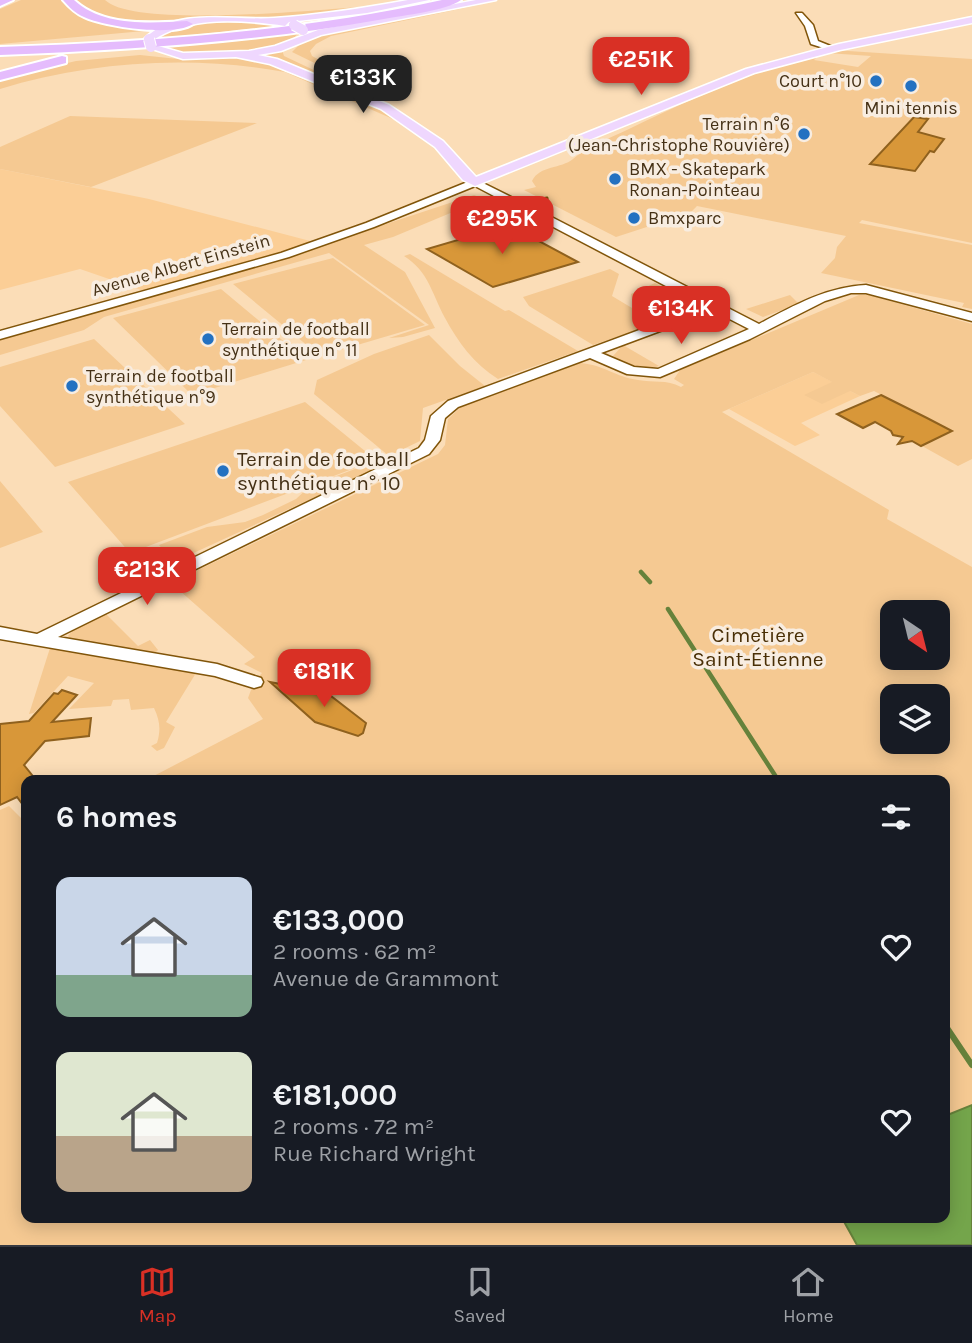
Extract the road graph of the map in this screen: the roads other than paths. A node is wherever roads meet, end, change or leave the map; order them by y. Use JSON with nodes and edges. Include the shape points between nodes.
{"nodes":[{"id":1,"x":8,"y":0,"type":"edge"},
{"id":2,"x":68,"y":0,"type":"edge"},
{"id":3,"x":405,"y":0,"type":"edge"},
{"id":4,"x":424,"y":0,"type":"edge"},
{"id":5,"x":432,"y":0,"type":"edge"},
{"id":6,"x":456,"y":0,"type":"edge"},
{"id":7,"x":463,"y":0,"type":"edge"},
{"id":8,"x":491,"y":0,"type":"edge"},
{"id":9,"x":0,"y":3,"type":"edge"},
{"id":10,"x":349,"y":12,"type":"junction"},
{"id":11,"x":799,"y":15,"type":"dead end"},
{"id":12,"x":972,"y":20,"type":"edge"},
{"id":13,"x":274,"y":21,"type":"junction"},
{"id":14,"x":187,"y":24,"type":"junction"},
{"id":15,"x":360,"y":24,"type":"junction"},
{"id":16,"x":161,"y":31,"type":"junction"},
{"id":17,"x":300,"y":31,"type":"junction"},
{"id":18,"x":812,"y":35,"type":"junction"},
{"id":19,"x":825,"y":35,"type":"dead end"},
{"id":20,"x":290,"y":45,"type":"junction"},
{"id":21,"x":830,"y":48,"type":"junction"},
{"id":22,"x":0,"y":50,"type":"edge"},
{"id":23,"x":166,"y":53,"type":"junction"},
{"id":24,"x":104,"y":54,"type":"junction"},
{"id":25,"x":239,"y":55,"type":"junction"},
{"id":26,"x":0,"y":76,"type":"edge"},
{"id":27,"x":423,"y":127,"type":"junction"},
{"id":28,"x":478,"y":179,"type":"junction"},
{"id":29,"x":532,"y":203,"type":"junction"},
{"id":30,"x":508,"y":212,"type":"dead end"},
{"id":31,"x":713,"y":307,"type":"junction"},
{"id":32,"x":972,"y":317,"type":"edge"},
{"id":33,"x":764,"y":327,"type":"junction"},
{"id":34,"x":0,"y":335,"type":"edge"},
{"id":35,"x":591,"y":353,"type":"junction"},
{"id":36,"x":0,"y":633,"type":"edge"},
{"id":37,"x":40,"y":639,"type":"junction"},
{"id":38,"x":254,"y":682,"type":"dead end"}],
"edges":[{"from":1,"to":9,"type":"highway"},
{"from":2,"to":14,"type":"highway","via":[[82,12],[107,20]]},
{"from":3,"to":10,"type":"main road"},
{"from":4,"to":10,"type":"main road"},
{"from":5,"to":22,"type":"highway","via":[[363,16],[246,32]]},
{"from":6,"to":22,"type":"highway","via":[[239,36]]},
{"from":7,"to":15,"type":"main road"},
{"from":8,"to":15,"type":"main road"},
{"from":10,"to":13,"type":"main road"},
{"from":11,"to":18,"type":"street"},
{"from":12,"to":21,"type":"main road"},
{"from":13,"to":14,"type":"main road"},
{"from":13,"to":17,"type":"main road"},
{"from":14,"to":16,"type":"main road"},
{"from":15,"to":17,"type":"main road"},
{"from":16,"to":22,"type":"highway"},
{"from":16,"to":23,"type":"main road","via":[[150,43]]},
{"from":17,"to":20,"type":"main road"},
{"from":18,"to":19,"type":"street"},
{"from":18,"to":21,"type":"street","via":[[815,43]]},
{"from":20,"to":25,"type":"main road"},
{"from":20,"to":27,"type":"main road","via":[[287,54],[392,105]]},
{"from":21,"to":28,"type":"main road","via":[[750,71]]},
{"from":22,"to":24,"type":"highway"},
{"from":23,"to":24,"type":"highway"},
{"from":23,"to":25,"type":"main road"},
{"from":24,"to":26,"type":"highway"},
{"from":25,"to":27,"type":"main road","via":[[273,61]]},
{"from":27,"to":28,"type":"main road","via":[[449,143]]},
{"from":28,"to":29,"type":"street"},
{"from":28,"to":34,"type":"street","name":"Avenue Albert Einstein","via":[[430,206],[263,261]]},
{"from":29,"to":30,"type":"street"},
{"from":29,"to":31,"type":"street"},
{"from":29,"to":33,"type":"street"},
{"from":31,"to":33,"type":"street"},
{"from":31,"to":35,"type":"street"},
{"from":32,"to":33,"type":"street","via":[[852,289]]},
{"from":33,"to":35,"type":"street","via":[[660,373],[622,370]]},
{"from":35,"to":37,"type":"street","via":[[453,404],[438,416],[430,447],[420,454]]},
{"from":36,"to":37,"type":"street"},
{"from":37,"to":38,"type":"street","via":[[217,670]]}]}
